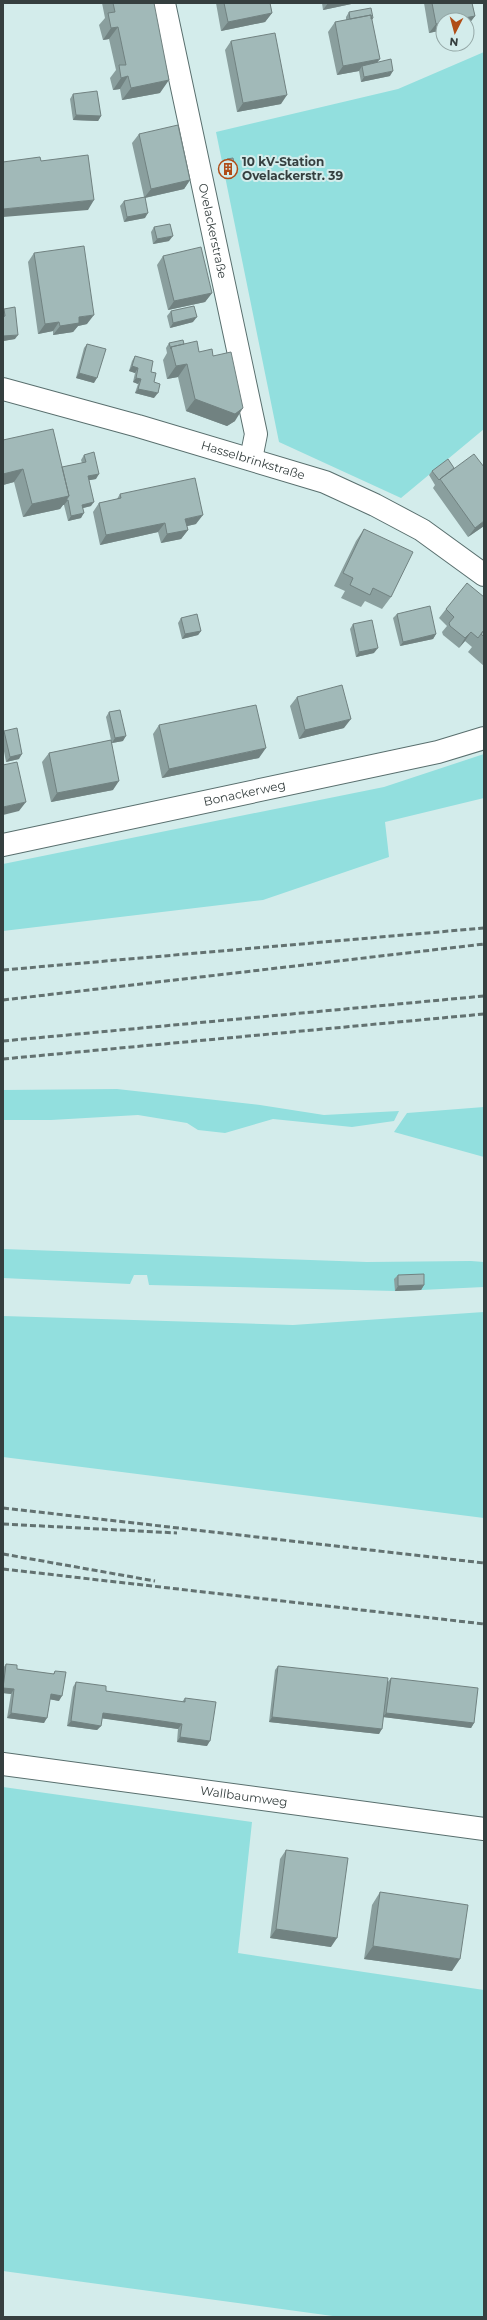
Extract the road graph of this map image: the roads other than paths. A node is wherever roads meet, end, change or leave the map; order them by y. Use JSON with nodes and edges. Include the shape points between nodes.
{"nodes":[{"id":1,"x":164,"y":3,"type":"edge"},
{"id":2,"x":3,"y":390,"type":"edge"},
{"id":3,"x":251,"y":459,"type":"junction"},
{"id":4,"x":484,"y":575,"type":"edge"},
{"id":5,"x":484,"y":738,"type":"edge"},
{"id":6,"x":3,"y":845,"type":"edge"},
{"id":7,"x":3,"y":1764,"type":"edge"},
{"id":8,"x":484,"y":1829,"type":"edge"}],
"edges":[{"from":1,"to":3,"type":"street","name":"Ovelackerstraße","via":[[256,434]]},
{"from":2,"to":3,"type":"street","name":"Hasselbrinkstraße"},
{"from":3,"to":4,"type":"street","name":"Hasselbrinkstraße","via":[[325,482],[375,504],[422,530]]},
{"from":5,"to":6,"type":"street","name":"Bonackerweg","via":[[438,752]]},
{"from":7,"to":8,"type":"street","name":"Wallbaumweg"}]}
